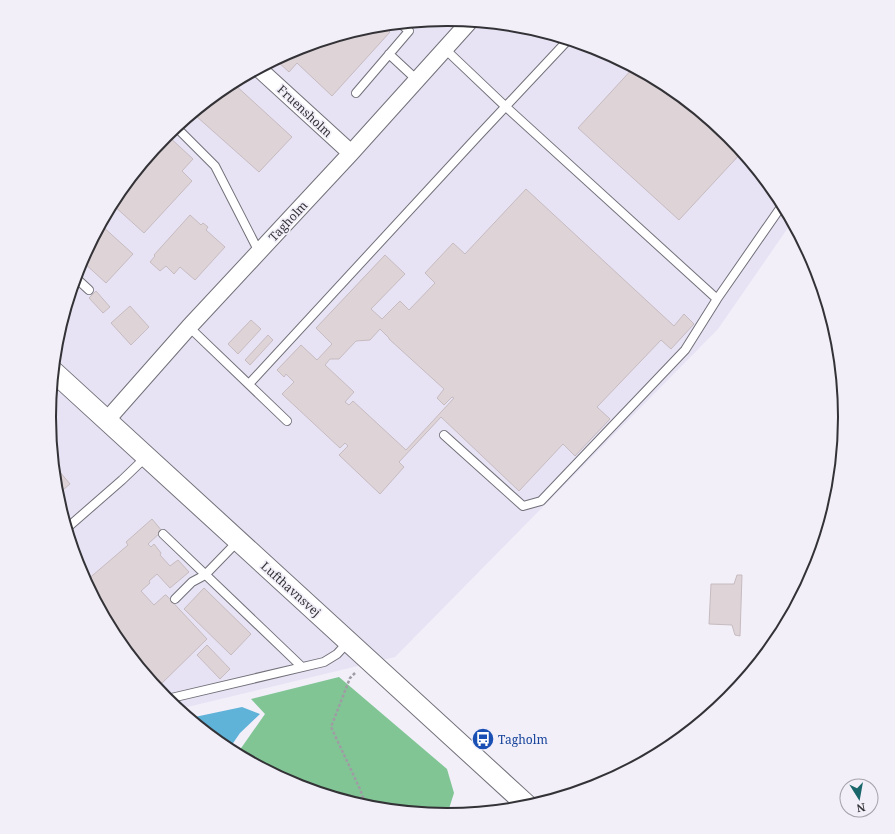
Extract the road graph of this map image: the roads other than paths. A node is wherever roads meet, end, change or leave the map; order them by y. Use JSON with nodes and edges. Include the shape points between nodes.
{"nodes":[{"id":1,"x":465,"y":27,"type":"edge"},
{"id":2,"x":406,"y":28,"type":"edge"},
{"id":3,"x":564,"y":44,"type":"edge"},
{"id":4,"x":445,"y":49,"type":"junction"},
{"id":5,"x":390,"y":54,"type":"junction"},
{"id":6,"x":263,"y":72,"type":"edge"},
{"id":7,"x":417,"y":80,"type":"junction"},
{"id":8,"x":356,"y":93,"type":"dead end"},
{"id":9,"x":505,"y":106,"type":"junction"},
{"id":10,"x":181,"y":132,"type":"edge"},
{"id":11,"x":351,"y":153,"type":"junction"},
{"id":12,"x":779,"y":210,"type":"edge"},
{"id":13,"x":259,"y":252,"type":"junction"},
{"id":14,"x":80,"y":282,"type":"edge"},
{"id":15,"x":89,"y":290,"type":"dead end"},
{"id":16,"x":717,"y":299,"type":"junction"},
{"id":17,"x":189,"y":327,"type":"junction"},
{"id":18,"x":59,"y":376,"type":"edge"},
{"id":19,"x":249,"y":384,"type":"junction"},
{"id":20,"x":106,"y":421,"type":"junction"},
{"id":21,"x":287,"y":421,"type":"dead end"},
{"id":22,"x":444,"y":435,"type":"dead end"},
{"id":23,"x":146,"y":456,"type":"junction"},
{"id":24,"x":72,"y":524,"type":"edge"},
{"id":25,"x":163,"y":534,"type":"dead end"},
{"id":26,"x":238,"y":541,"type":"junction"},
{"id":27,"x":205,"y":575,"type":"junction"},
{"id":28,"x":175,"y":599,"type":"dead end"},
{"id":29,"x":348,"y":642,"type":"junction"},
{"id":30,"x":302,"y":667,"type":"junction"},
{"id":31,"x":175,"y":697,"type":"edge"},
{"id":32,"x":522,"y":800,"type":"edge"}],
"edges":[{"from":1,"to":4,"type":"street","name":"Tagholm"},
{"from":2,"to":5,"type":"lane","via":[[409,31]]},
{"from":3,"to":9,"type":"lane"},
{"from":4,"to":7,"type":"street","name":"Tagholm"},
{"from":4,"to":9,"type":"lane"},
{"from":5,"to":7,"type":"lane"},
{"from":5,"to":8,"type":"lane"},
{"from":6,"to":11,"type":"street","name":"Fruensholm"},
{"from":7,"to":11,"type":"street","name":"Tagholm"},
{"from":9,"to":16,"type":"lane"},
{"from":9,"to":19,"type":"lane"},
{"from":10,"to":13,"type":"lane","via":[[215,166]]},
{"from":11,"to":13,"type":"street","name":"Tagholm"},
{"from":12,"to":16,"type":"lane"},
{"from":13,"to":17,"type":"street","name":"Tagholm"},
{"from":14,"to":15,"type":"lane"},
{"from":16,"to":22,"type":"lane","via":[[685,350],[541,501],[523,506]]},
{"from":17,"to":19,"type":"lane"},
{"from":17,"to":20,"type":"street","name":"Tagholm"},
{"from":18,"to":20,"type":"street","name":"Lufthavnsvej"},
{"from":19,"to":21,"type":"lane"},
{"from":20,"to":23,"type":"street","name":"Lufthavnsvej"},
{"from":23,"to":24,"type":"lane"},
{"from":23,"to":26,"type":"street","name":"Lufthavnsvej"},
{"from":25,"to":27,"type":"lane"},
{"from":26,"to":27,"type":"lane"},
{"from":26,"to":29,"type":"street","name":"Lufthavnsvej"},
{"from":27,"to":28,"type":"lane","via":[[192,582]]},
{"from":27,"to":30,"type":"lane"},
{"from":29,"to":30,"type":"lane","via":[[337,654],[324,662]]},
{"from":29,"to":32,"type":"street","name":"Lufthavnsvej"},
{"from":30,"to":31,"type":"lane"}]}
